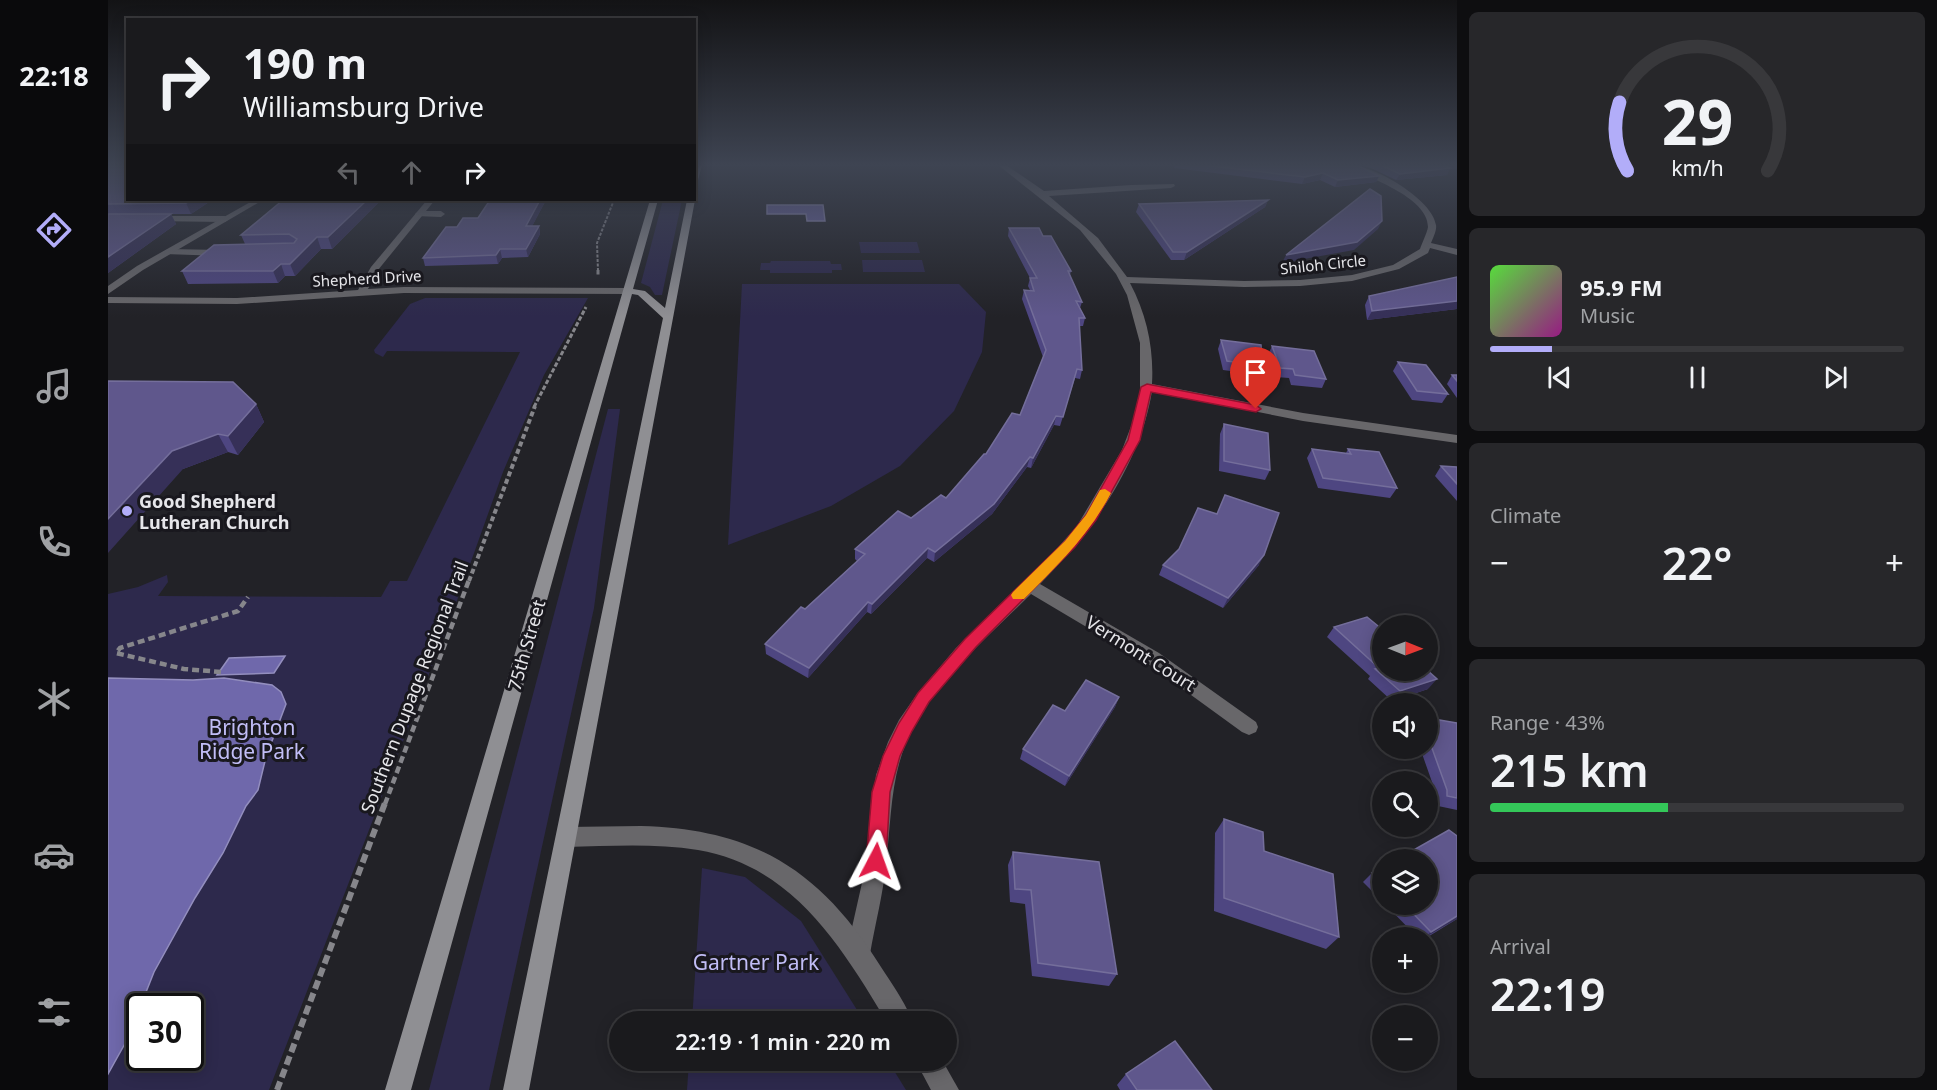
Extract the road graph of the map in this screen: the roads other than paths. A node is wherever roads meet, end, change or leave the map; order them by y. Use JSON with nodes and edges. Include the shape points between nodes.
{"nodes":[{"id":1,"x":231,"y":216,"type":"edge"},
{"id":2,"x":417,"y":216,"type":"edge"},
{"id":3,"x":649,"y":216,"type":"edge"},
{"id":4,"x":688,"y":216,"type":"edge"},
{"id":5,"x":1068,"y":216,"type":"edge"},
{"id":6,"x":1427,"y":216,"type":"edge"},
{"id":7,"x":140,"y":219,"type":"edge"},
{"id":8,"x":225,"y":219,"type":"junction"},
{"id":9,"x":1427,"y":245,"type":"junction"},
{"id":10,"x":168,"y":252,"type":"junction"},
{"id":11,"x":236,"y":252,"type":"edge"},
{"id":12,"x":1457,"y":252,"type":"edge"},
{"id":13,"x":1124,"y":280,"type":"junction"},
{"id":14,"x":108,"y":291,"type":"edge"},
{"id":15,"x":362,"y":291,"type":"junction"},
{"id":16,"x":628,"y":291,"type":"junction"},
{"id":17,"x":108,"y":300,"type":"edge"},
{"id":18,"x":668,"y":317,"type":"junction"},
{"id":19,"x":1147,"y":387,"type":"junction"},
{"id":20,"x":1457,"y":439,"type":"edge"},
{"id":21,"x":1029,"y":585,"type":"junction"},
{"id":22,"x":1249,"y":727,"type":"dead end"},
{"id":23,"x":566,"y":837,"type":"junction"},
{"id":24,"x":858,"y":954,"type":"junction"},
{"id":25,"x":895,"y":1011,"type":"edge"},
{"id":26,"x":934,"y":1071,"type":"edge"},
{"id":27,"x":398,"y":1090,"type":"edge"},
{"id":28,"x":516,"y":1090,"type":"edge"},
{"id":29,"x":946,"y":1090,"type":"edge"}],
"edges":[{"from":1,"to":8,"type":"street"},
{"from":2,"to":15,"type":"street","via":[[374,269]]},
{"from":3,"to":16,"type":"main road","name":"75th Street"},
{"from":4,"to":18,"type":"main road"},
{"from":5,"to":13,"type":"street","via":[[1106,253]]},
{"from":6,"to":9,"type":"street","via":[[1432,228]]},
{"from":7,"to":8,"type":"street"},
{"from":8,"to":10,"type":"street"},
{"from":9,"to":12,"type":"street"},
{"from":9,"to":13,"type":"street","name":"Shiloh Circle","via":[[1398,266],[1362,277],[1320,282]]},
{"from":10,"to":11,"type":"street"},
{"from":10,"to":14,"type":"street"},
{"from":13,"to":19,"type":"street","via":[[1143,330]]},
{"from":15,"to":16,"type":"street","name":"Shepherd Drive"},
{"from":15,"to":17,"type":"street","name":"Shepherd Drive","via":[[237,301]]},
{"from":16,"to":18,"type":"main road","via":[[640,293]]},
{"from":16,"to":27,"type":"main road","name":"75th Street"},
{"from":18,"to":23,"type":"main road"},
{"from":19,"to":20,"type":"street","via":[[1303,417]]},
{"from":19,"to":21,"type":"street","via":[[1134,440],[1092,517]]},
{"from":21,"to":22,"type":"street","name":"Vermont Court","via":[[1153,658]]},
{"from":21,"to":24,"type":"street","via":[[923,698],[892,756],[881,792],[876,861]]},
{"from":23,"to":24,"type":"street","via":[[679,838],[744,852],[798,886],[831,916]]},
{"from":23,"to":28,"type":"main road"},
{"from":24,"to":25,"type":"street"},
{"from":26,"to":29,"type":"street"}]}
